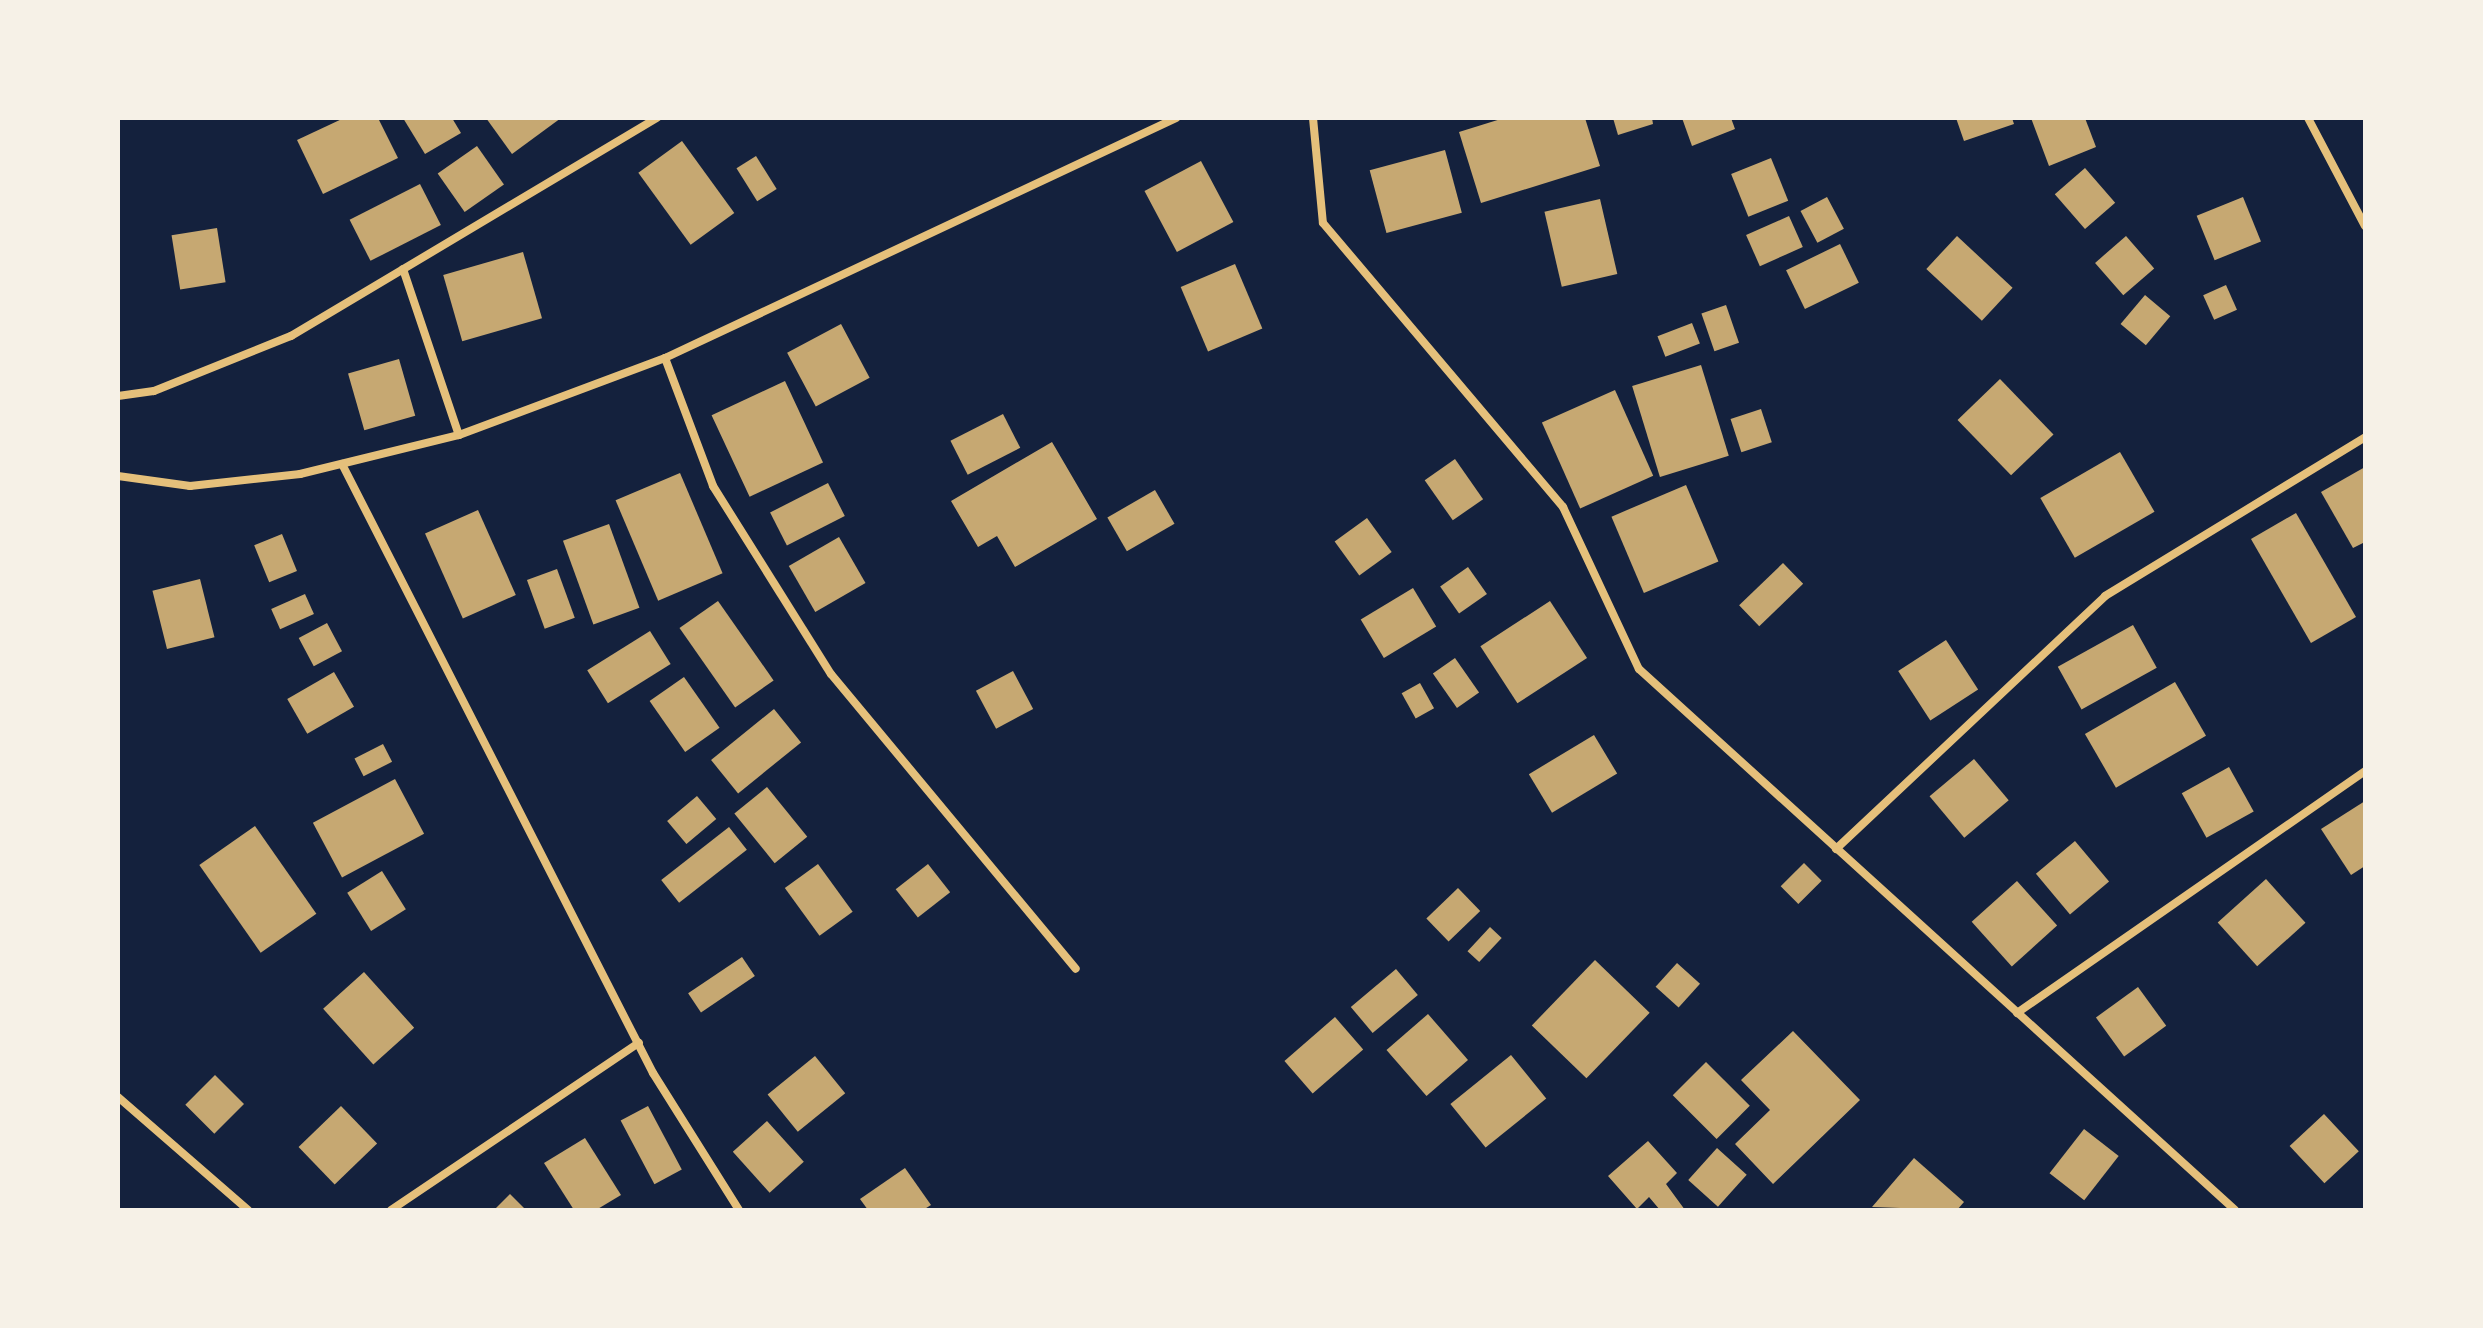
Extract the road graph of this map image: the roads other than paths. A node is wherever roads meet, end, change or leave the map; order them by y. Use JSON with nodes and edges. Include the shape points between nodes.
{"nodes":[{"id":1,"x":657,"y":118,"type":"edge"},
{"id":2,"x":1176,"y":118,"type":"edge"},
{"id":3,"x":1313,"y":118,"type":"edge"},
{"id":4,"x":2308,"y":118,"type":"edge"},
{"id":5,"x":2365,"y":226,"type":"edge"},
{"id":6,"x":403,"y":269,"type":"junction"},
{"id":7,"x":665,"y":358,"type":"junction"},
{"id":8,"x":118,"y":396,"type":"edge"},
{"id":9,"x":459,"y":435,"type":"junction"},
{"id":10,"x":2365,"y":437,"type":"edge"},
{"id":11,"x":342,"y":464,"type":"junction"},
{"id":12,"x":118,"y":476,"type":"edge"},
{"id":13,"x":2365,"y":771,"type":"edge"},
{"id":14,"x":1836,"y":849,"type":"junction"},
{"id":15,"x":1076,"y":969,"type":"dead end"},
{"id":16,"x":2017,"y":1013,"type":"junction"},
{"id":17,"x":639,"y":1043,"type":"junction"},
{"id":18,"x":118,"y":1097,"type":"edge"},
{"id":19,"x":248,"y":1210,"type":"edge"},
{"id":20,"x":391,"y":1210,"type":"edge"},
{"id":21,"x":739,"y":1210,"type":"edge"},
{"id":22,"x":2235,"y":1210,"type":"edge"}],
"edges":[{"from":1,"to":6,"type":"street"},
{"from":2,"to":7,"type":"street"},
{"from":3,"to":14,"type":"street","via":[[1323,223],[1563,507],[1639,669]]},
{"from":4,"to":5,"type":"street"},
{"from":6,"to":8,"type":"street","via":[[291,336],[154,391]]},
{"from":6,"to":9,"type":"street"},
{"from":7,"to":9,"type":"street"},
{"from":7,"to":15,"type":"street","via":[[713,486],[831,674]]},
{"from":9,"to":11,"type":"street"},
{"from":10,"to":14,"type":"street","via":[[2105,596]]},
{"from":11,"to":12,"type":"street","via":[[190,486]]},
{"from":11,"to":17,"type":"street"},
{"from":13,"to":16,"type":"street"},
{"from":14,"to":16,"type":"street"},
{"from":16,"to":22,"type":"street"},
{"from":17,"to":20,"type":"street"},
{"from":17,"to":21,"type":"street"},
{"from":18,"to":19,"type":"street"}]}
